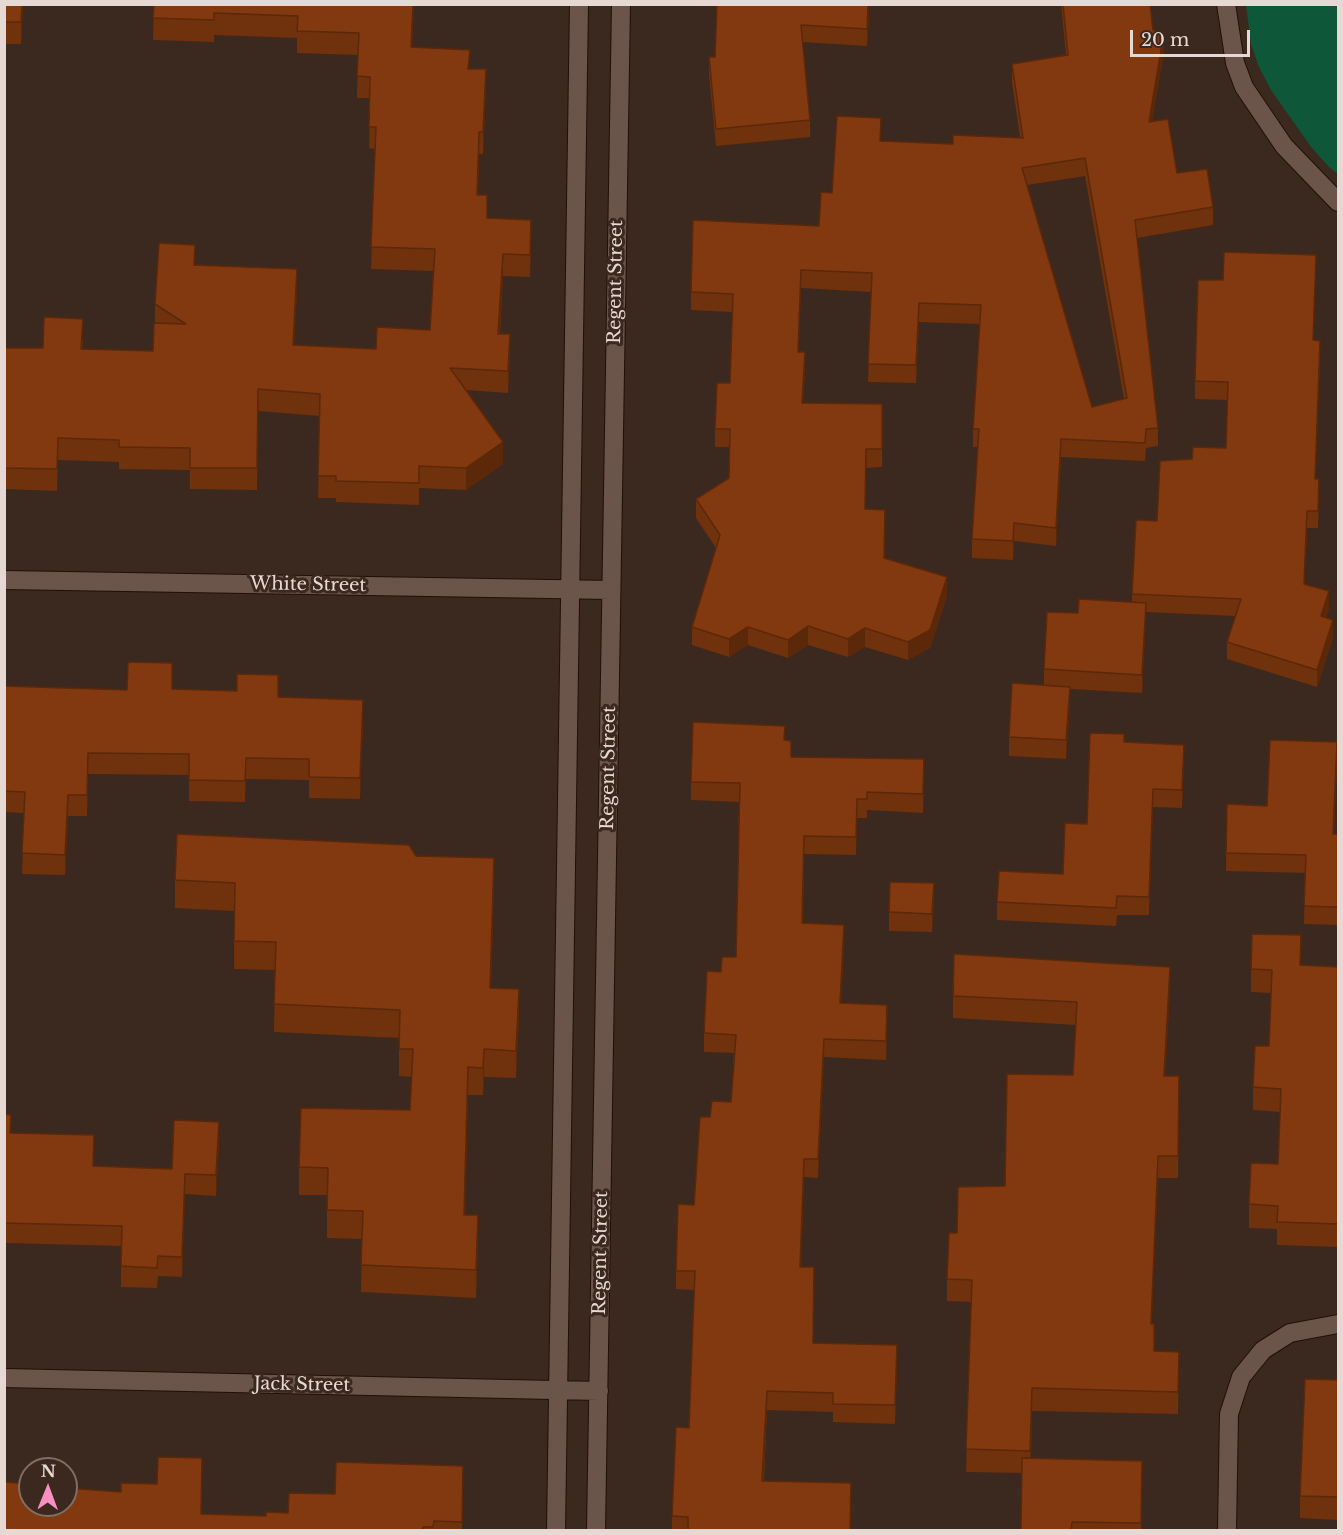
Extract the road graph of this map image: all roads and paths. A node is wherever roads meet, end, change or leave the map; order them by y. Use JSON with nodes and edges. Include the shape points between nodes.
{"nodes":[{"id":1,"x":579,"y":4,"type":"edge"},
{"id":2,"x":621,"y":4,"type":"edge"},
{"id":3,"x":1226,"y":4,"type":"edge"},
{"id":4,"x":1338,"y":202,"type":"edge"},
{"id":5,"x":4,"y":580,"type":"edge"},
{"id":6,"x":570,"y":590,"type":"junction"},
{"id":7,"x":611,"y":590,"type":"junction"},
{"id":8,"x":1338,"y":1324,"type":"edge"},
{"id":9,"x":4,"y":1378,"type":"edge"},
{"id":10,"x":558,"y":1390,"type":"junction"},
{"id":11,"x":599,"y":1391,"type":"junction"},
{"id":12,"x":556,"y":1530,"type":"edge"},
{"id":13,"x":596,"y":1530,"type":"edge"},
{"id":14,"x":1227,"y":1530,"type":"edge"}],
"edges":[{"from":1,"to":6,"type":"street"},
{"from":2,"to":7,"type":"street","name":"Regent Street"},
{"from":3,"to":4,"type":"street","via":[[1235,63],[1244,87],[1284,146]]},
{"from":5,"to":6,"type":"street","name":"White Street"},
{"from":6,"to":7,"type":"street","name":"White Street"},
{"from":6,"to":10,"type":"street"},
{"from":7,"to":11,"type":"street","name":"Regent Street"},
{"from":8,"to":14,"type":"street","via":[[1290,1333],[1263,1350],[1241,1377],[1229,1414]]},
{"from":9,"to":10,"type":"street","name":"Jack Street"},
{"from":10,"to":11,"type":"street","name":"Jack Street"},
{"from":10,"to":12,"type":"street"},
{"from":11,"to":13,"type":"street","name":"Regent Street"}]}
